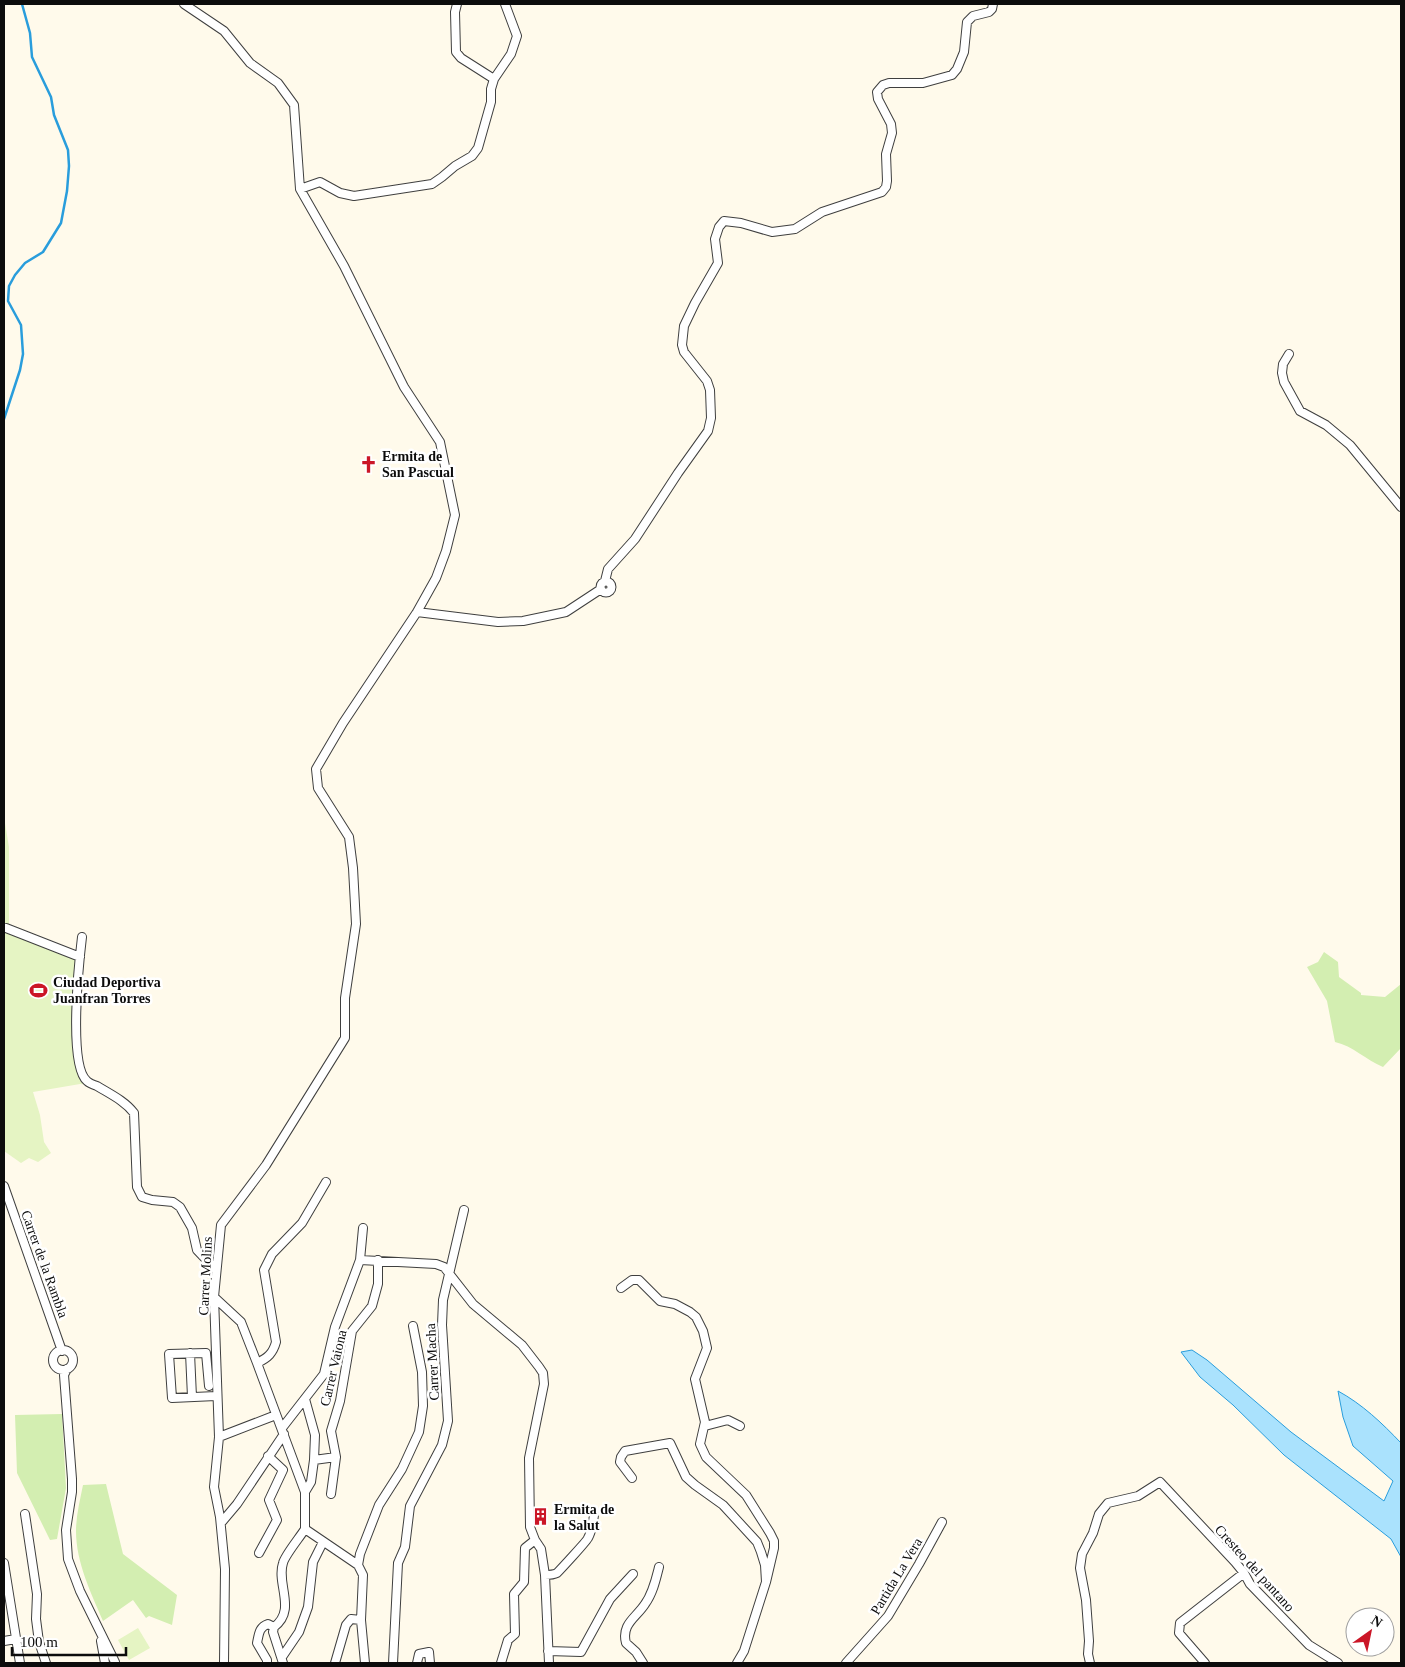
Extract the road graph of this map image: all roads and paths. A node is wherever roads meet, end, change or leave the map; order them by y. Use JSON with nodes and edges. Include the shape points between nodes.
{"nodes":[{"id":1,"x":184,"y":4,"type":"edge"},
{"id":2,"x":457,"y":4,"type":"edge"},
{"id":3,"x":505,"y":4,"type":"edge"},
{"id":4,"x":993,"y":4,"type":"edge"},
{"id":5,"x":494,"y":79,"type":"junction"},
{"id":6,"x":300,"y":189,"type":"junction"},
{"id":7,"x":1289,"y":354,"type":"dead end"},
{"id":8,"x":1401,"y":507,"type":"edge"},
{"id":9,"x":417,"y":612,"type":"junction"},
{"id":10,"x":6,"y":928,"type":"dead end"},
{"id":11,"x":82,"y":937,"type":"dead end"},
{"id":12,"x":80,"y":957,"type":"junction"},
{"id":13,"x":326,"y":1182,"type":"dead end"},
{"id":14,"x":4,"y":1186,"type":"edge"},
{"id":15,"x":464,"y":1210,"type":"dead end"},
{"id":16,"x":363,"y":1228,"type":"dead end"},
{"id":17,"x":360,"y":1260,"type":"junction"},
{"id":18,"x":378,"y":1260,"type":"junction"},
{"id":19,"x":216,"y":1270,"type":"junction"},
{"id":20,"x":449,"y":1274,"type":"junction"},
{"id":21,"x":621,"y":1288,"type":"dead end"},
{"id":22,"x":214,"y":1297,"type":"junction"},
{"id":23,"x":413,"y":1326,"type":"dead end"},
{"id":24,"x":62,"y":1351,"type":"junction"},
{"id":25,"x":190,"y":1353,"type":"junction"},
{"id":26,"x":258,"y":1363,"type":"junction"},
{"id":27,"x":63,"y":1371,"type":"junction"},
{"id":28,"x":209,"y":1386,"type":"dead end"},
{"id":29,"x":216,"y":1396,"type":"junction"},
{"id":30,"x":192,"y":1397,"type":"junction"},
{"id":31,"x":305,"y":1399,"type":"junction"},
{"id":32,"x":276,"y":1414,"type":"junction"},
{"id":33,"x":704,"y":1426,"type":"junction"},
{"id":34,"x":740,"y":1426,"type":"dead end"},
{"id":35,"x":283,"y":1431,"type":"junction"},
{"id":36,"x":219,"y":1437,"type":"junction"},
{"id":37,"x":268,"y":1456,"type":"junction"},
{"id":38,"x":336,"y":1457,"type":"junction"},
{"id":39,"x":314,"y":1460,"type":"junction"},
{"id":40,"x":632,"y":1478,"type":"dead end"},
{"id":41,"x":305,"y":1492,"type":"junction"},
{"id":42,"x":331,"y":1494,"type":"dead end"},
{"id":43,"x":226,"y":1503,"type":"junction"},
{"id":44,"x":25,"y":1514,"type":"dead end"},
{"id":45,"x":594,"y":1515,"type":"dead end"},
{"id":46,"x":221,"y":1522,"type":"junction"},
{"id":47,"x":942,"y":1522,"type":"dead end"},
{"id":48,"x":305,"y":1529,"type":"junction"},
{"id":49,"x":535,"y":1540,"type":"junction"},
{"id":50,"x":323,"y":1542,"type":"junction"},
{"id":51,"x":259,"y":1553,"type":"dead end"},
{"id":52,"x":4,"y":1563,"type":"edge"},
{"id":53,"x":358,"y":1565,"type":"junction"},
{"id":54,"x":659,"y":1567,"type":"dead end"},
{"id":55,"x":633,"y":1574,"type":"dead end"},
{"id":56,"x":1244,"y":1574,"type":"junction"},
{"id":57,"x":545,"y":1575,"type":"junction"},
{"id":58,"x":766,"y":1582,"type":"junction"},
{"id":59,"x":362,"y":1620,"type":"junction"},
{"id":60,"x":274,"y":1627,"type":"junction"},
{"id":61,"x":16,"y":1639,"type":"junction"},
{"id":62,"x":4,"y":1642,"type":"edge"},
{"id":63,"x":548,"y":1651,"type":"junction"},
{"id":64,"x":282,"y":1660,"type":"edge"},
{"id":65,"x":20,"y":1663,"type":"edge"},
{"id":66,"x":46,"y":1663,"type":"edge"},
{"id":67,"x":111,"y":1663,"type":"edge"},
{"id":68,"x":224,"y":1663,"type":"edge"},
{"id":69,"x":267,"y":1663,"type":"edge"},
{"id":70,"x":335,"y":1663,"type":"edge"},
{"id":71,"x":366,"y":1663,"type":"edge"},
{"id":72,"x":393,"y":1663,"type":"edge"},
{"id":73,"x":417,"y":1663,"type":"edge"},
{"id":74,"x":430,"y":1663,"type":"edge"},
{"id":75,"x":501,"y":1663,"type":"edge"},
{"id":76,"x":549,"y":1663,"type":"edge"},
{"id":77,"x":643,"y":1663,"type":"edge"},
{"id":78,"x":738,"y":1663,"type":"edge"},
{"id":79,"x":846,"y":1663,"type":"edge"},
{"id":80,"x":1090,"y":1663,"type":"edge"},
{"id":81,"x":1205,"y":1663,"type":"edge"},
{"id":82,"x":1338,"y":1663,"type":"edge"}],
"edges":[{"from":1,"to":6,"type":"street","via":[[224,32],[250,63],[278,83],[294,105]]},
{"from":2,"to":5,"type":"street","via":[[456,52]]},
{"from":3,"to":5,"type":"street","via":[[517,36],[511,54]]},
{"from":4,"to":9,"type":"street","via":[[989,12],[973,16],[967,22],[964,52],[952,75],[923,83],[889,83],[878,92],[892,133],[886,154],[886,187],[882,192],[822,212],[794,229],[772,232],[724,221],[719,227],[715,239],[718,263],[684,326],[682,345],[710,390],[708,431],[635,538],[608,569],[601,589],[566,612],[523,621],[498,622]]},
{"from":5,"to":6,"type":"street","via":[[478,148],[472,156],[432,184],[354,196],[340,193],[320,182]]},
{"from":6,"to":9,"type":"street","name":"Carrer Molins","via":[[344,266],[404,387],[440,442],[455,515],[436,578]]},
{"from":7,"to":8,"type":"street","via":[[1282,373],[1300,411],[1326,425],[1350,445]]},
{"from":9,"to":19,"type":"street","name":"Carrer Molins","via":[[316,769],[318,788],[349,837],[353,868],[356,924],[345,998],[345,1038],[266,1165],[221,1225]]},
{"from":10,"to":12,"type":"street"},
{"from":11,"to":12,"type":"street"},
{"from":12,"to":19,"type":"street","via":[[76,991],[81,1072],[87,1081],[134,1113],[138,1187],[142,1197],[173,1202],[180,1207],[192,1228],[197,1250]]},
{"from":13,"to":26,"type":"street","via":[[302,1223],[272,1254],[264,1270],[276,1342],[274,1350]]},
{"from":14,"to":24,"type":"street","name":"Carrer de la Rambla"},
{"from":15,"to":20,"type":"street","name":"Carrer Macha"},
{"from":16,"to":17,"type":"street","name":"Carrer Vaiona"},
{"from":17,"to":18,"type":"street"},
{"from":17,"to":31,"type":"street","name":"Carrer Vaiona","via":[[335,1327],[324,1374]]},
{"from":18,"to":20,"type":"street","via":[[436,1264]]},
{"from":18,"to":38,"type":"street","name":"Carrer Vaiona","via":[[378,1284],[372,1306],[352,1331],[340,1402],[331,1431]]},
{"from":19,"to":22,"type":"street","name":"Carrer Molins"},
{"from":20,"to":49,"type":"street","via":[[473,1304],[522,1345],[543,1373],[544,1384],[529,1458],[530,1527]]},
{"from":20,"to":72,"type":"street","name":"Carrer Macha","via":[[442,1324],[448,1421],[442,1445],[410,1506],[405,1547],[398,1563]]},
{"from":21,"to":33,"type":"street","via":[[632,1280],[639,1280],[658,1299],[684,1308],[696,1317],[707,1348],[696,1379]]},
{"from":22,"to":26,"type":"street","via":[[241,1322]]},
{"from":22,"to":29,"type":"street","name":"Carrer Molins"},
{"from":23,"to":53,"type":"street","name":"Carrer Macha","via":[[422,1372],[423,1406],[419,1432],[402,1469],[378,1504]]},
{"from":24,"to":27,"type":"street","via":[[54,1357],[54,1363]]},
{"from":24,"to":27,"type":"street","via":[[70,1353],[73,1358],[72,1364]]},
{"from":25,"to":28,"type":"street","via":[[207,1353]]},
{"from":25,"to":30,"type":"street"},
{"from":25,"to":30,"type":"street","via":[[171,1353],[169,1356],[172,1398]]},
{"from":26,"to":32,"type":"street"},
{"from":27,"to":67,"type":"street","via":[[72,1479],[66,1530],[68,1559]]},
{"from":29,"to":30,"type":"street"},
{"from":29,"to":36,"type":"street","name":"Carrer Molins"},
{"from":31,"to":35,"type":"street","name":"Carrer Vaiona"},
{"from":31,"to":39,"type":"street","name":"Carrer Vaiona","via":[[315,1435]]},
{"from":32,"to":35,"type":"street"},
{"from":32,"to":36,"type":"street"},
{"from":33,"to":34,"type":"street","via":[[728,1420]]},
{"from":33,"to":58,"type":"street","via":[[700,1444],[706,1457],[746,1495],[774,1541]]},
{"from":35,"to":37,"type":"street","name":"Carrer Vaiona"},
{"from":35,"to":41,"type":"street"},
{"from":36,"to":43,"type":"street","name":"Carrer Molins","via":[[214,1487]]},
{"from":37,"to":43,"type":"street","name":"Carrer Vaiona"},
{"from":37,"to":51,"type":"street","via":[[283,1470],[269,1500],[277,1520]]},
{"from":38,"to":39,"type":"street"},
{"from":38,"to":42,"type":"street","name":"Carrer Vaiona"},
{"from":39,"to":41,"type":"street","name":"Carrer Vaiona","via":[[311,1482]]},
{"from":40,"to":58,"type":"street","via":[[620,1462],[625,1451],[670,1443],[690,1481],[718,1500],[757,1542],[765,1565]]},
{"from":41,"to":48,"type":"street"},
{"from":43,"to":46,"type":"street","name":"Carrer Molins"},
{"from":43,"to":46,"type":"street","name":"Carrer Vaiona"},
{"from":44,"to":66,"type":"street","via":[[37,1594],[39,1642]]},
{"from":45,"to":57,"type":"street","via":[[585,1543],[559,1572]]},
{"from":46,"to":68,"type":"street","name":"Carrer Molins","via":[[225,1568]]},
{"from":47,"to":79,"type":"street","name":"Partida La Vera","via":[[888,1616]]},
{"from":48,"to":50,"type":"street"},
{"from":48,"to":60,"type":"street","via":[[283,1562],[286,1602],[284,1615]]},
{"from":49,"to":57,"type":"street","via":[[541,1549]]},
{"from":49,"to":75,"type":"street","via":[[525,1548],[524,1582],[514,1594],[515,1634],[508,1640]]},
{"from":50,"to":53,"type":"street"},
{"from":50,"to":64,"type":"street","via":[[313,1562],[308,1607],[300,1632]]},
{"from":52,"to":61,"type":"street"},
{"from":53,"to":59,"type":"street","via":[[363,1575]]},
{"from":54,"to":77,"type":"street","via":[[646,1604],[628,1624],[625,1633],[626,1644]]},
{"from":55,"to":63,"type":"street","via":[[610,1599],[581,1652]]},
{"from":56,"to":80,"type":"street","name":"Cresteo del pantano","via":[[1160,1482],[1138,1496],[1108,1503],[1099,1514],[1082,1554],[1080,1568],[1086,1600]]},
{"from":56,"to":81,"type":"street","via":[[1180,1623],[1179,1633]]},
{"from":56,"to":82,"type":"street","name":"Cresteo del pantano","via":[[1309,1645]]},
{"from":57,"to":63,"type":"street"},
{"from":58,"to":78,"type":"street"},
{"from":59,"to":70,"type":"street","via":[[351,1619],[346,1625]]},
{"from":59,"to":71,"type":"street"},
{"from":60,"to":64,"type":"street"},
{"from":60,"to":69,"type":"street","via":[[268,1624],[259,1631],[257,1643]]},
{"from":61,"to":62,"type":"street"},
{"from":61,"to":65,"type":"street"},
{"from":63,"to":76,"type":"street"},
{"from":73,"to":74,"type":"street","via":[[419,1654],[429,1652]]}]}
